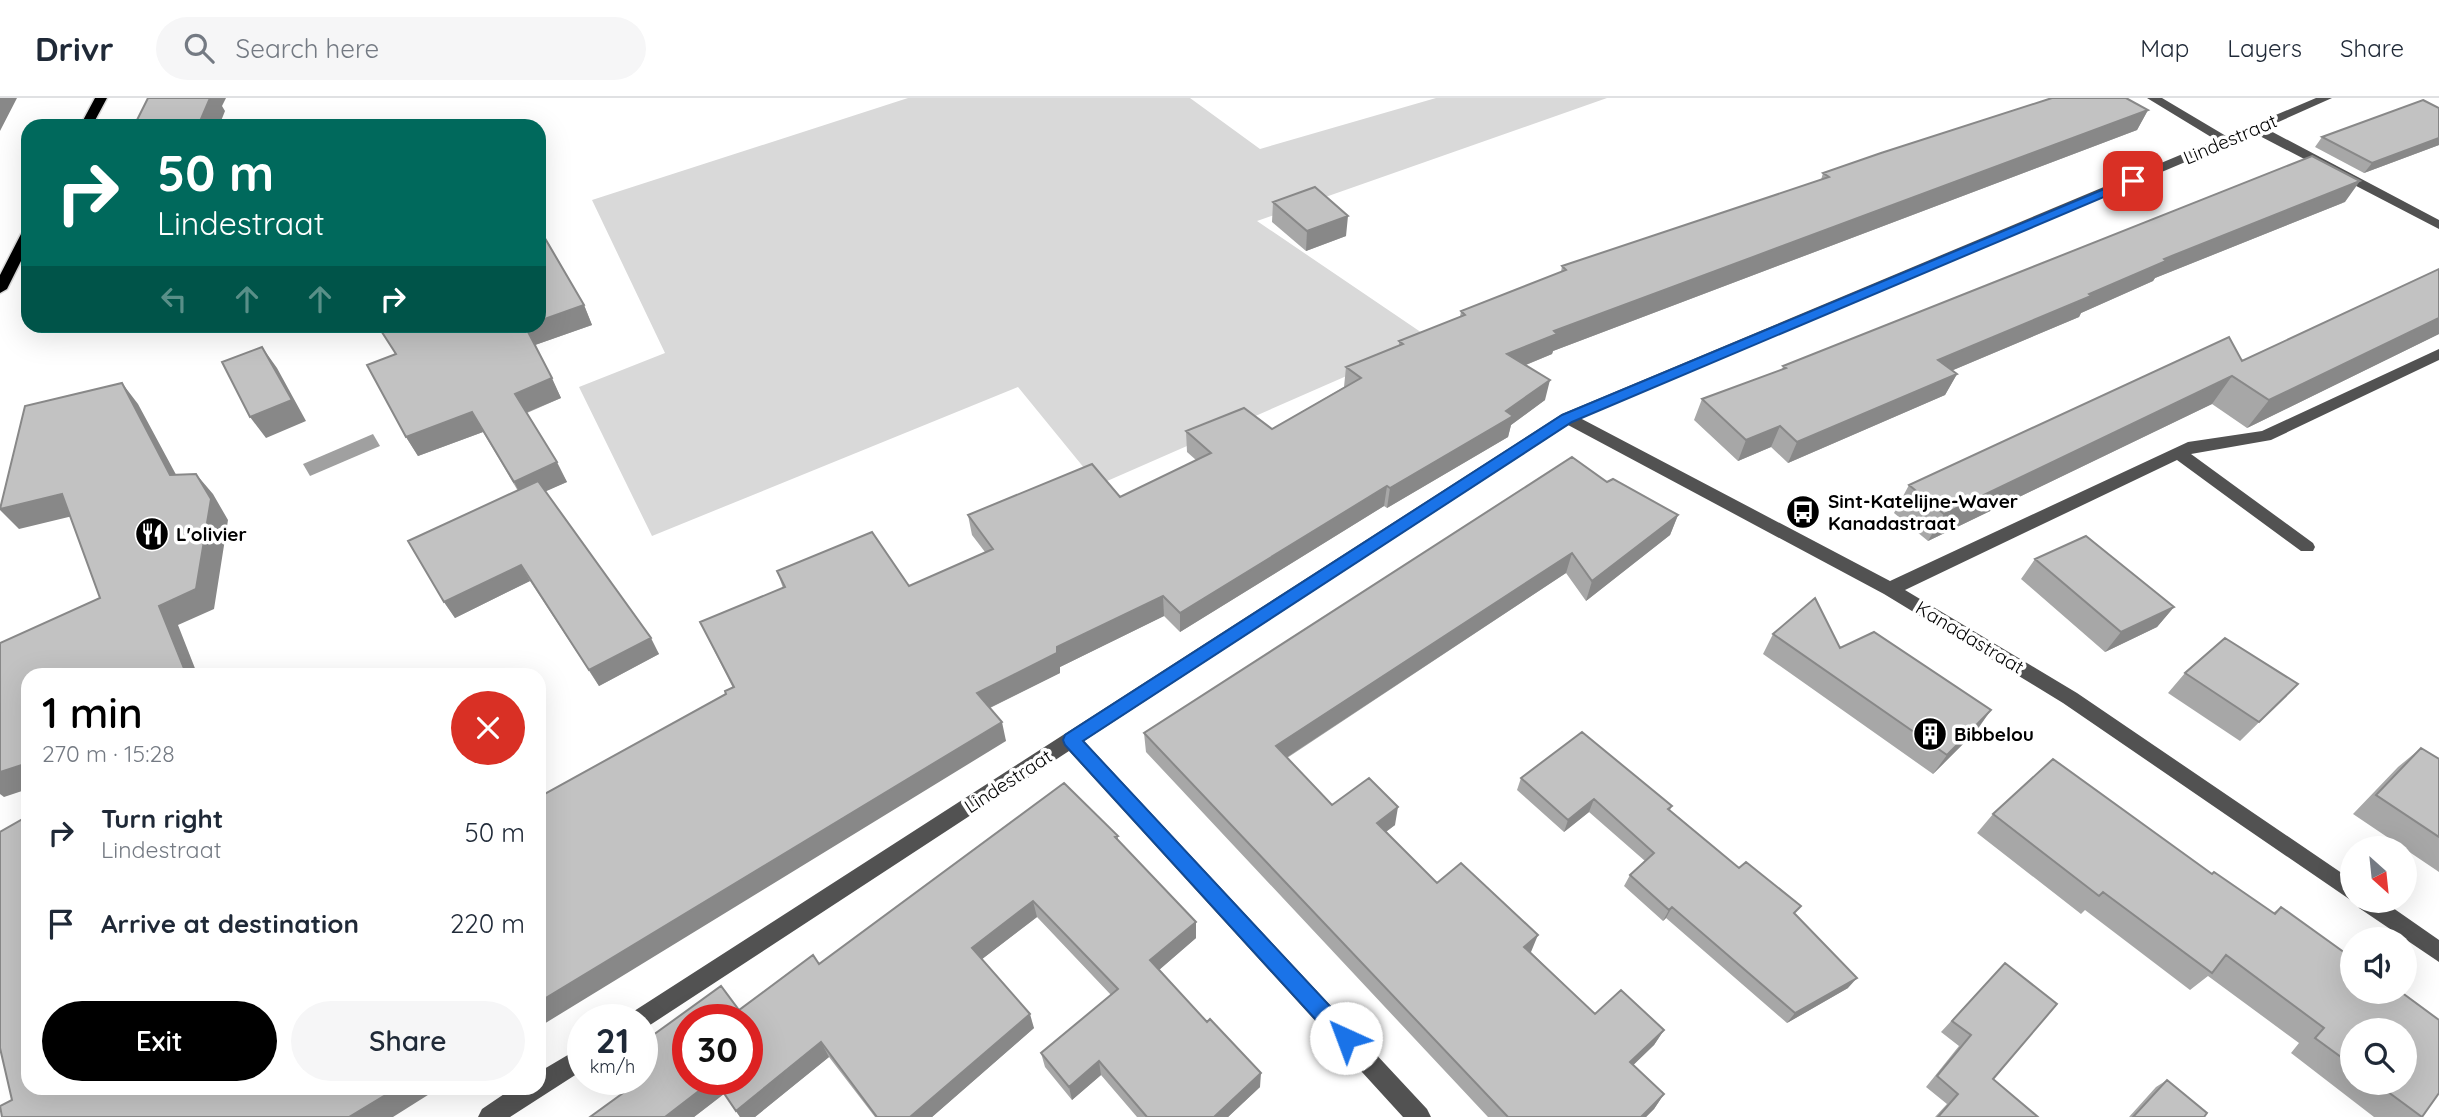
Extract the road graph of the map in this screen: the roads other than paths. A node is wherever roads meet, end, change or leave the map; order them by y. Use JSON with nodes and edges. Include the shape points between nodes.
{"nodes":[{"id":1,"x":101,"y":98,"type":"edge"},
{"id":2,"x":2153,"y":98,"type":"edge"},
{"id":3,"x":2326,"y":98,"type":"edge"},
{"id":4,"x":90,"y":119,"type":"edge"},
{"id":5,"x":2255,"y":128,"type":"junction"},
{"id":6,"x":2226,"y":141,"type":"junction"},
{"id":7,"x":2439,"y":225,"type":"edge"},
{"id":8,"x":21,"y":248,"type":"edge"},
{"id":9,"x":0,"y":289,"type":"edge"},
{"id":10,"x":2439,"y":354,"type":"edge"},
{"id":11,"x":1567,"y":418,"type":"junction"},
{"id":12,"x":2178,"y":453,"type":"junction"},
{"id":13,"x":2307,"y":547,"type":"dead end"},
{"id":14,"x":1890,"y":589,"type":"junction"},
{"id":15,"x":1072,"y":740,"type":"junction"},
{"id":16,"x":2340,"y":884,"type":"edge"},
{"id":17,"x":2385,"y":914,"type":"edge"},
{"id":18,"x":2439,"y":952,"type":"edge"},
{"id":19,"x":658,"y":1008,"type":"edge"},
{"id":20,"x":567,"y":1067,"type":"edge"},
{"id":21,"x":546,"y":1081,"type":"edge"},
{"id":22,"x":523,"y":1095,"type":"edge"},
{"id":23,"x":490,"y":1117,"type":"edge"},
{"id":24,"x":1419,"y":1117,"type":"edge"}],
"edges":[{"from":1,"to":4,"type":"main road"},
{"from":2,"to":6,"type":"street"},
{"from":3,"to":5,"type":"street","name":"Lindestraat"},
{"from":5,"to":6,"type":"street","name":"Lindestraat"},
{"from":5,"to":7,"type":"street"},
{"from":6,"to":11,"type":"street","name":"Lindestraat"},
{"from":8,"to":9,"type":"main road"},
{"from":10,"to":12,"type":"street","via":[[2265,436],[2194,446]]},
{"from":11,"to":14,"type":"street","name":"Kanadastraat"},
{"from":11,"to":15,"type":"street","name":"Lindestraat"},
{"from":12,"to":13,"type":"street"},
{"from":12,"to":14,"type":"street"},
{"from":14,"to":16,"type":"street","name":"Kanadastraat","via":[[2070,698]]},
{"from":15,"to":19,"type":"street","name":"Lindestraat"},
{"from":15,"to":24,"type":"street"},
{"from":17,"to":18,"type":"street"},
{"from":20,"to":21,"type":"street"},
{"from":22,"to":23,"type":"street"}]}
